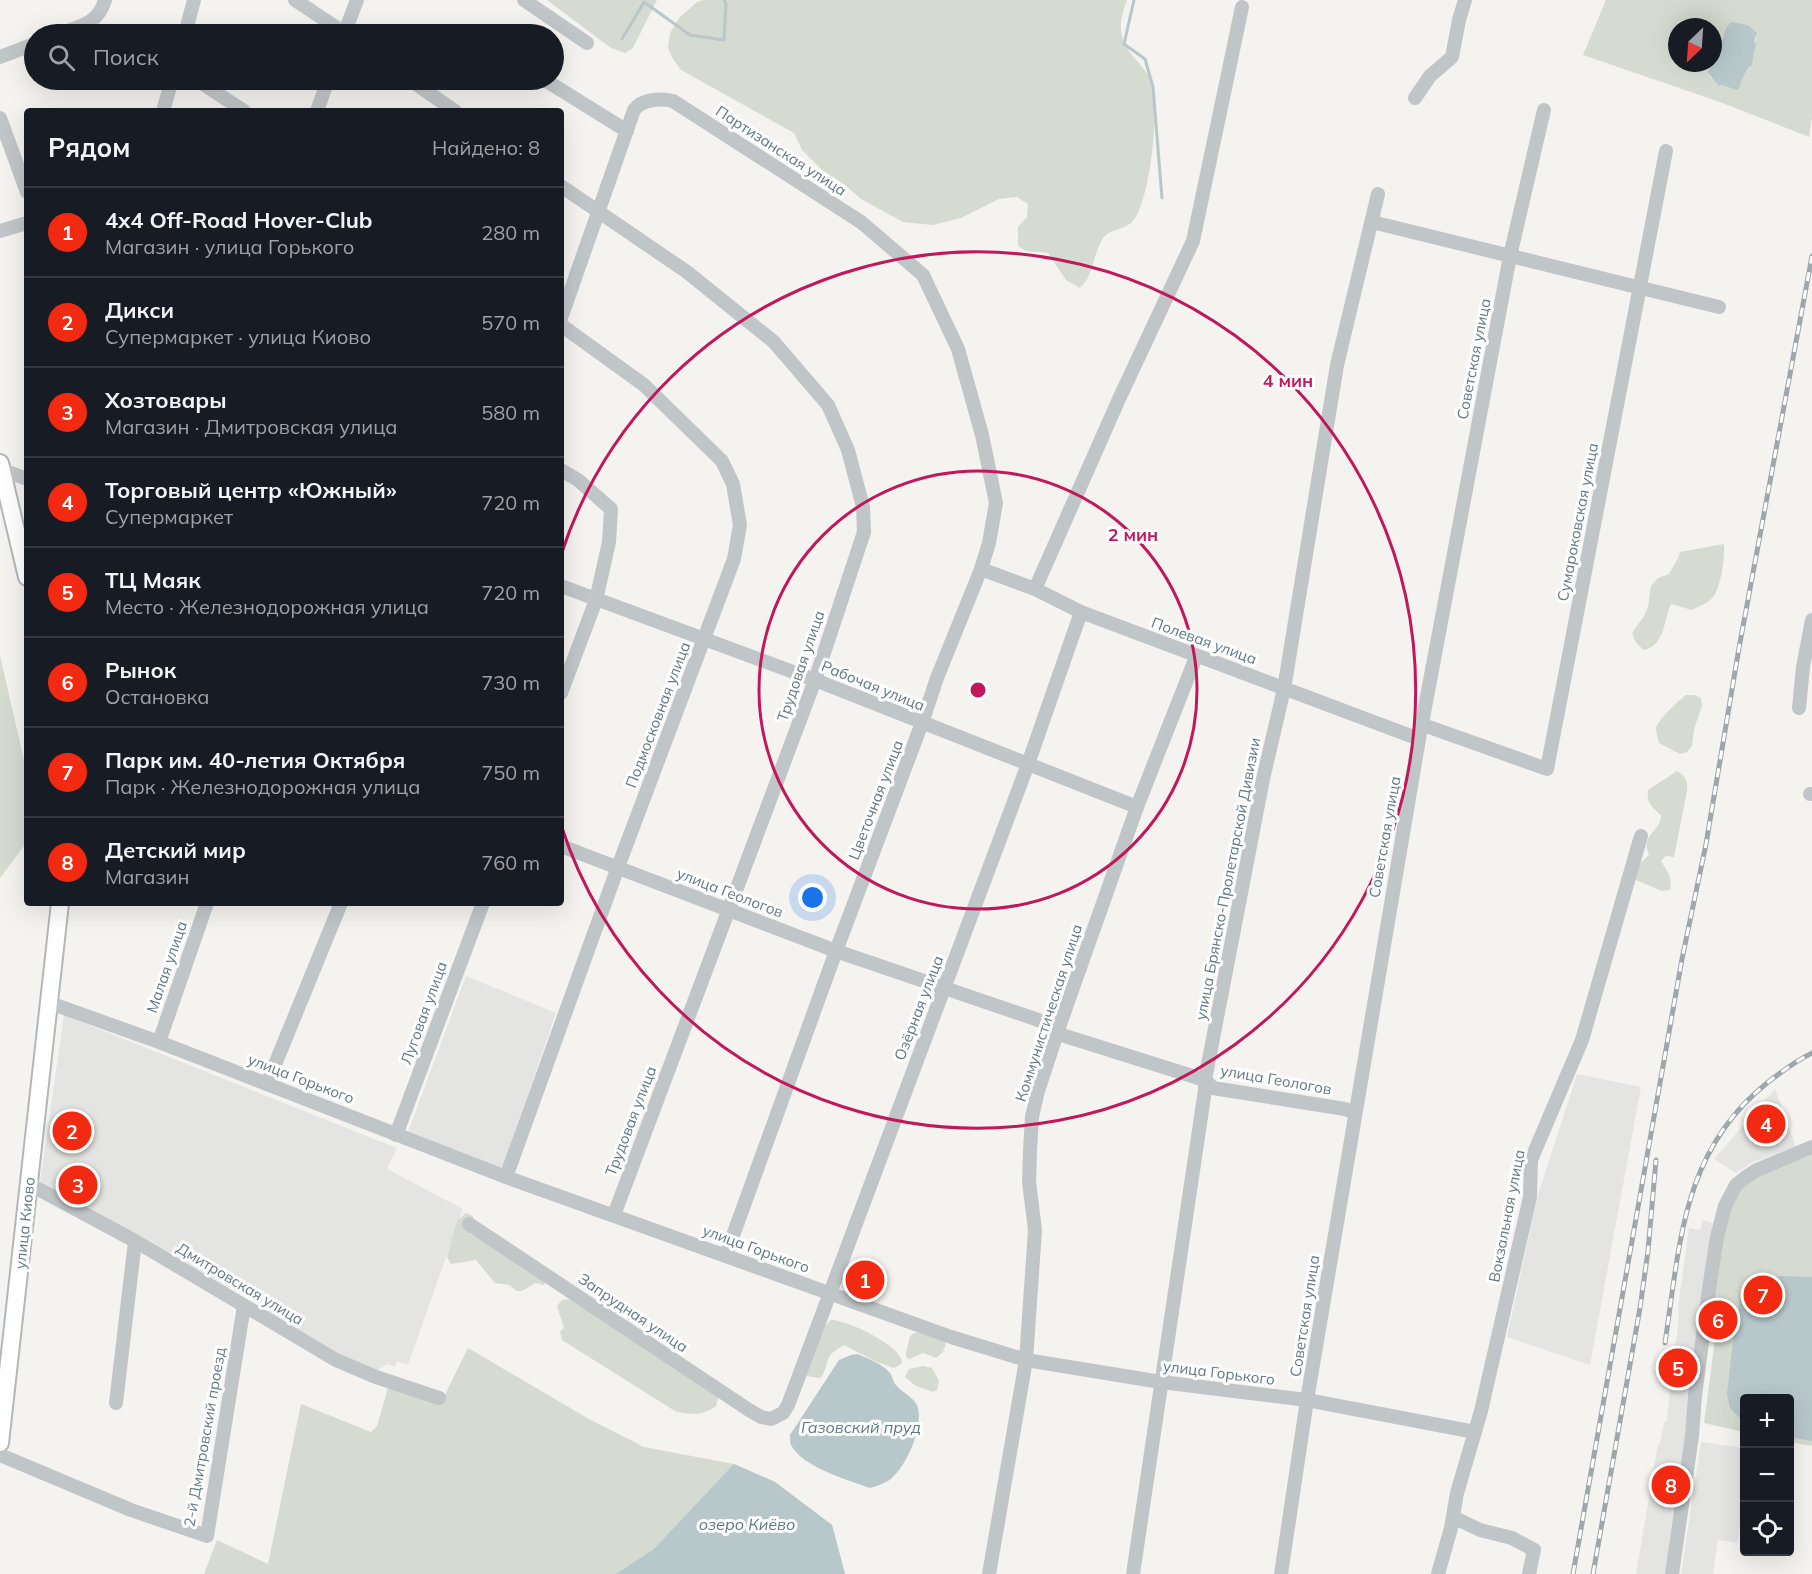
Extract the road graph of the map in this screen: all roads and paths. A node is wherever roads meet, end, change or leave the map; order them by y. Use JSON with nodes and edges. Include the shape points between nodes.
{"nodes":[{"id":1,"x":194,"y":0,"type":"edge"},
{"id":2,"x":295,"y":0,"type":"edge"},
{"id":3,"x":357,"y":0,"type":"edge"},
{"id":4,"x":524,"y":0,"type":"edge"},
{"id":5,"x":1465,"y":0,"type":"edge"},
{"id":6,"x":102,"y":3,"type":"edge"},
{"id":7,"x":1242,"y":7,"type":"dead end"},
{"id":8,"x":83,"y":24,"type":"edge"},
{"id":9,"x":188,"y":24,"type":"edge"},
{"id":10,"x":330,"y":24,"type":"edge"},
{"id":11,"x":349,"y":24,"type":"edge"},
{"id":12,"x":558,"y":24,"type":"edge"},
{"id":13,"x":564,"y":28,"type":"edge"},
{"id":14,"x":587,"y":44,"type":"dead end"},
{"id":15,"x":24,"y":48,"type":"edge"},
{"id":16,"x":0,"y":57,"type":"edge"},
{"id":17,"x":169,"y":90,"type":"edge"},
{"id":18,"x":212,"y":90,"type":"edge"},
{"id":19,"x":324,"y":90,"type":"edge"},
{"id":20,"x":425,"y":90,"type":"edge"},
{"id":21,"x":561,"y":90,"type":"edge"},
{"id":22,"x":1415,"y":98,"type":"dead end"},
{"id":23,"x":163,"y":108,"type":"edge"},
{"id":24,"x":239,"y":108,"type":"edge"},
{"id":25,"x":318,"y":108,"type":"edge"},
{"id":26,"x":451,"y":108,"type":"edge"},
{"id":27,"x":1544,"y":110,"type":"dead end"},
{"id":28,"x":0,"y":118,"type":"edge"},
{"id":29,"x":627,"y":131,"type":"junction"},
{"id":30,"x":1666,"y":151,"type":"dead end"},
{"id":31,"x":24,"y":184,"type":"edge"},
{"id":32,"x":564,"y":188,"type":"edge"},
{"id":33,"x":1378,"y":194,"type":"dead end"},
{"id":34,"x":599,"y":213,"type":"junction"},
{"id":35,"x":1372,"y":222,"type":"junction"},
{"id":36,"x":24,"y":224,"type":"edge"},
{"id":37,"x":0,"y":231,"type":"edge"},
{"id":38,"x":1510,"y":256,"type":"junction"},
{"id":39,"x":1640,"y":288,"type":"junction"},
{"id":40,"x":1719,"y":307,"type":"dead end"},
{"id":41,"x":564,"y":310,"type":"edge"},
{"id":42,"x":564,"y":327,"type":"edge"},
{"id":43,"x":958,"y":349,"type":"joint"},
{"id":44,"x":1,"y":466,"type":"edge"},
{"id":45,"x":564,"y":472,"type":"edge"},
{"id":46,"x":24,"y":478,"type":"edge"},
{"id":47,"x":24,"y":565,"type":"edge"},
{"id":48,"x":981,"y":569,"type":"junction"},
{"id":49,"x":564,"y":587,"type":"edge"},
{"id":50,"x":1035,"y":589,"type":"junction"},
{"id":51,"x":596,"y":600,"type":"junction"},
{"id":52,"x":1081,"y":612,"type":"junction"},
{"id":53,"x":1812,"y":620,"type":"edge"},
{"id":54,"x":704,"y":640,"type":"junction"},
{"id":55,"x":1196,"y":657,"type":"junction"},
{"id":56,"x":815,"y":680,"type":"junction"},
{"id":57,"x":564,"y":685,"type":"edge"},
{"id":58,"x":1284,"y":689,"type":"junction"},
{"id":59,"x":1812,"y":702,"type":"edge"},
{"id":60,"x":922,"y":723,"type":"junction"},
{"id":61,"x":1420,"y":734,"type":"junction"},
{"id":62,"x":1028,"y":764,"type":"junction"},
{"id":63,"x":1137,"y":807,"type":"junction"},
{"id":64,"x":1641,"y":836,"type":"dead end"},
{"id":65,"x":564,"y":847,"type":"edge"},
{"id":66,"x":618,"y":867,"type":"junction"},
{"id":67,"x":60,"y":906,"type":"edge"},
{"id":68,"x":206,"y":906,"type":"edge"},
{"id":69,"x":340,"y":906,"type":"edge"},
{"id":70,"x":482,"y":906,"type":"edge"},
{"id":71,"x":728,"y":909,"type":"junction"},
{"id":72,"x":836,"y":951,"type":"junction"},
{"id":73,"x":945,"y":988,"type":"junction"},
{"id":74,"x":50,"y":1003,"type":"junction"},
{"id":75,"x":1058,"y":1029,"type":"junction"},
{"id":76,"x":159,"y":1042,"type":"junction"},
{"id":77,"x":1205,"y":1080,"type":"junction"},
{"id":78,"x":267,"y":1084,"type":"junction"},
{"id":79,"x":1355,"y":1113,"type":"junction"},
{"id":80,"x":396,"y":1135,"type":"junction"},
{"id":81,"x":1812,"y":1147,"type":"edge"},
{"id":82,"x":506,"y":1177,"type":"junction"},
{"id":83,"x":29,"y":1184,"type":"junction"},
{"id":84,"x":614,"y":1215,"type":"junction"},
{"id":85,"x":469,"y":1224,"type":"dead end"},
{"id":86,"x":135,"y":1241,"type":"junction"},
{"id":87,"x":726,"y":1255,"type":"junction"},
{"id":88,"x":830,"y":1293,"type":"junction"},
{"id":89,"x":244,"y":1306,"type":"junction"},
{"id":90,"x":1026,"y":1360,"type":"junction"},
{"id":91,"x":1161,"y":1382,"type":"junction"},
{"id":92,"x":439,"y":1398,"type":"dead end"},
{"id":93,"x":1308,"y":1400,"type":"junction"},
{"id":94,"x":116,"y":1402,"type":"dead end"},
{"id":95,"x":783,"y":1413,"type":"joint"},
{"id":96,"x":1475,"y":1432,"type":"junction"},
{"id":97,"x":0,"y":1443,"type":"edge"},
{"id":98,"x":0,"y":1455,"type":"edge"},
{"id":99,"x":1453,"y":1517,"type":"junction"},
{"id":100,"x":989,"y":1574,"type":"edge"},
{"id":101,"x":1134,"y":1574,"type":"edge"},
{"id":102,"x":1281,"y":1574,"type":"edge"},
{"id":103,"x":1438,"y":1574,"type":"edge"},
{"id":104,"x":1529,"y":1574,"type":"edge"},
{"id":105,"x":1672,"y":1574,"type":"edge"}],
"edges":[{"from":1,"to":9,"type":"street"},
{"from":2,"to":10,"type":"street"},
{"from":3,"to":11,"type":"street"},
{"from":4,"to":12,"type":"street"},
{"from":5,"to":22,"type":"street","via":[[1452,57],[1430,76]]},
{"from":6,"to":8,"type":"street","via":[[95,19]]},
{"from":7,"to":50,"type":"street","via":[[1193,242]]},
{"from":13,"to":14,"type":"street"},
{"from":15,"to":16,"type":"street"},
{"from":17,"to":23,"type":"street"},
{"from":18,"to":24,"type":"street"},
{"from":19,"to":25,"type":"street"},
{"from":20,"to":26,"type":"street"},
{"from":21,"to":29,"type":"street"},
{"from":27,"to":38,"type":"street","name":"Советская улица"},
{"from":28,"to":31,"type":"street"},
{"from":29,"to":34,"type":"street","name":"Партизанская улица"},
{"from":29,"to":43,"type":"street","name":"Партизанская улица","via":[[640,103],[673,101],[861,222],[923,275]]},
{"from":30,"to":39,"type":"street","name":"Сумароковская улица"},
{"from":32,"to":34,"type":"street","name":"Трудовая улица"},
{"from":33,"to":35,"type":"street","name":"улица Брянско-Пролетарской Дивизии"},
{"from":34,"to":41,"type":"street","name":"Партизанская улица"},
{"from":34,"to":56,"type":"street","name":"Трудовая улица","via":[[687,272],[774,342],[828,405],[848,450],[863,507],[864,531]]},
{"from":35,"to":38,"type":"street"},
{"from":35,"to":58,"type":"street","name":"улица Брянско-Пролетарской Дивизии","via":[[1337,365]]},
{"from":36,"to":37,"type":"street"},
{"from":38,"to":39,"type":"street"},
{"from":38,"to":61,"type":"street","name":"Советская улица"},
{"from":39,"to":40,"type":"street"},
{"from":39,"to":61,"type":"street","name":"Сумароковская улица","via":[[1547,769],[1429,727]]},
{"from":42,"to":54,"type":"street","name":"Подмосковная улица","via":[[644,385],[722,461],[733,484],[740,525],[734,560]]},
{"from":43,"to":48,"type":"street","name":"Цветочная улица","via":[[996,503]]},
{"from":44,"to":46,"type":"street"},
{"from":44,"to":47,"type":"main road"},
{"from":45,"to":51,"type":"street","via":[[611,509],[609,542]]},
{"from":48,"to":50,"type":"street","name":"Полевая улица"},
{"from":48,"to":60,"type":"street","name":"Цветочная улица"},
{"from":49,"to":51,"type":"street","name":"Рабочая улица"},
{"from":50,"to":52,"type":"street","name":"Полевая улица"},
{"from":51,"to":54,"type":"street","name":"Рабочая улица"},
{"from":51,"to":57,"type":"street"},
{"from":52,"to":55,"type":"street","name":"Полевая улица"},
{"from":52,"to":62,"type":"street","name":"Озёрная улица"},
{"from":53,"to":59,"type":"street","via":[[1799,708]]},
{"from":54,"to":56,"type":"street","name":"Рабочая улица"},
{"from":54,"to":66,"type":"street","name":"Подмосковная улица"},
{"from":55,"to":58,"type":"street","name":"Полевая улица"},
{"from":55,"to":63,"type":"street","name":"Коммунистическая улица"},
{"from":56,"to":60,"type":"street","name":"Рабочая улица"},
{"from":56,"to":71,"type":"street","name":"Трудовая улица"},
{"from":58,"to":61,"type":"street","name":"Полевая улица"},
{"from":58,"to":77,"type":"street","name":"улица Брянско-Пролетарской Дивизии"},
{"from":60,"to":62,"type":"street","name":"Рабочая улица"},
{"from":60,"to":72,"type":"street","name":"Цветочная улица"},
{"from":61,"to":79,"type":"street","name":"Советская улица"},
{"from":62,"to":63,"type":"street","name":"Рабочая улица"},
{"from":62,"to":73,"type":"street","name":"Озёрная улица"},
{"from":63,"to":75,"type":"street","name":"Коммунистическая улица"},
{"from":64,"to":96,"type":"street","name":"Вокзальная улица","via":[[1582,1040],[1531,1160],[1530,1197]]},
{"from":65,"to":66,"type":"street","name":"улица Геологов"},
{"from":66,"to":71,"type":"street","name":"улица Геологов"},
{"from":66,"to":82,"type":"street","name":"Подмосковная улица"},
{"from":67,"to":74,"type":"main road","name":"улица Киово"},
{"from":68,"to":76,"type":"street","name":"Малая улица"},
{"from":69,"to":78,"type":"street"},
{"from":70,"to":80,"type":"street","name":"Луговая улица"},
{"from":71,"to":72,"type":"street","name":"улица Геологов"},
{"from":71,"to":84,"type":"street","name":"Трудовая улица"},
{"from":72,"to":73,"type":"street","name":"улица Геологов"},
{"from":72,"to":87,"type":"street","name":"Цветочная улица"},
{"from":73,"to":75,"type":"street","name":"улица Геологов"},
{"from":73,"to":88,"type":"street","name":"Озёрная улица"},
{"from":74,"to":76,"type":"street","name":"улица Горького"},
{"from":74,"to":83,"type":"main road","name":"улица Киово"},
{"from":75,"to":77,"type":"street","name":"улица Геологов","via":[[1065,1036]]},
{"from":75,"to":90,"type":"street","name":"Коммунистическая улица","via":[[1032,1117],[1029,1182],[1035,1230]]},
{"from":76,"to":78,"type":"street","name":"улица Горького"},
{"from":77,"to":79,"type":"street","name":"улица Геологов","via":[[1213,1088]]},
{"from":77,"to":91,"type":"street","name":"улица Брянско-Пролетарской Дивизии"},
{"from":78,"to":80,"type":"street","name":"улица Горького"},
{"from":79,"to":93,"type":"street","name":"Советская улица"},
{"from":80,"to":82,"type":"street","name":"улица Горького"},
{"from":81,"to":105,"type":"street","via":[[1746,1177],[1736,1185],[1725,1206],[1709,1289]]},
{"from":82,"to":84,"type":"street","name":"улица Горького"},
{"from":83,"to":86,"type":"street","name":"Дмитровская улица"},
{"from":83,"to":97,"type":"main road","name":"улица Киово"},
{"from":84,"to":87,"type":"street","name":"улица Горького"},
{"from":85,"to":95,"type":"street","name":"Запрудная улица","via":[[749,1410],[771,1419]]},
{"from":86,"to":89,"type":"street","name":"Дмитровская улица"},
{"from":86,"to":94,"type":"street"},
{"from":87,"to":88,"type":"street","name":"улица Горького"},
{"from":88,"to":90,"type":"street","name":"улица Горького"},
{"from":88,"to":95,"type":"street","name":"Озёрная улица"},
{"from":89,"to":92,"type":"street","name":"Дмитровская улица","via":[[336,1360]]},
{"from":89,"to":98,"type":"street","name":"2-й Дмитровский проезд","via":[[207,1536],[131,1510]]},
{"from":90,"to":91,"type":"street","name":"улица Горького"},
{"from":90,"to":100,"type":"street","name":"Коммунистическая улица"},
{"from":91,"to":93,"type":"street","name":"улица Горького"},
{"from":91,"to":101,"type":"street","name":"улица Брянско-Пролетарской Дивизии"},
{"from":93,"to":96,"type":"street","name":"улица Горького"},
{"from":93,"to":102,"type":"street","name":"Советская улица"},
{"from":96,"to":99,"type":"street","name":"Вокзальная улица"},
{"from":99,"to":103,"type":"street","name":"Вокзальная улица"},
{"from":99,"to":104,"type":"street","via":[[1534,1550]]}]}
